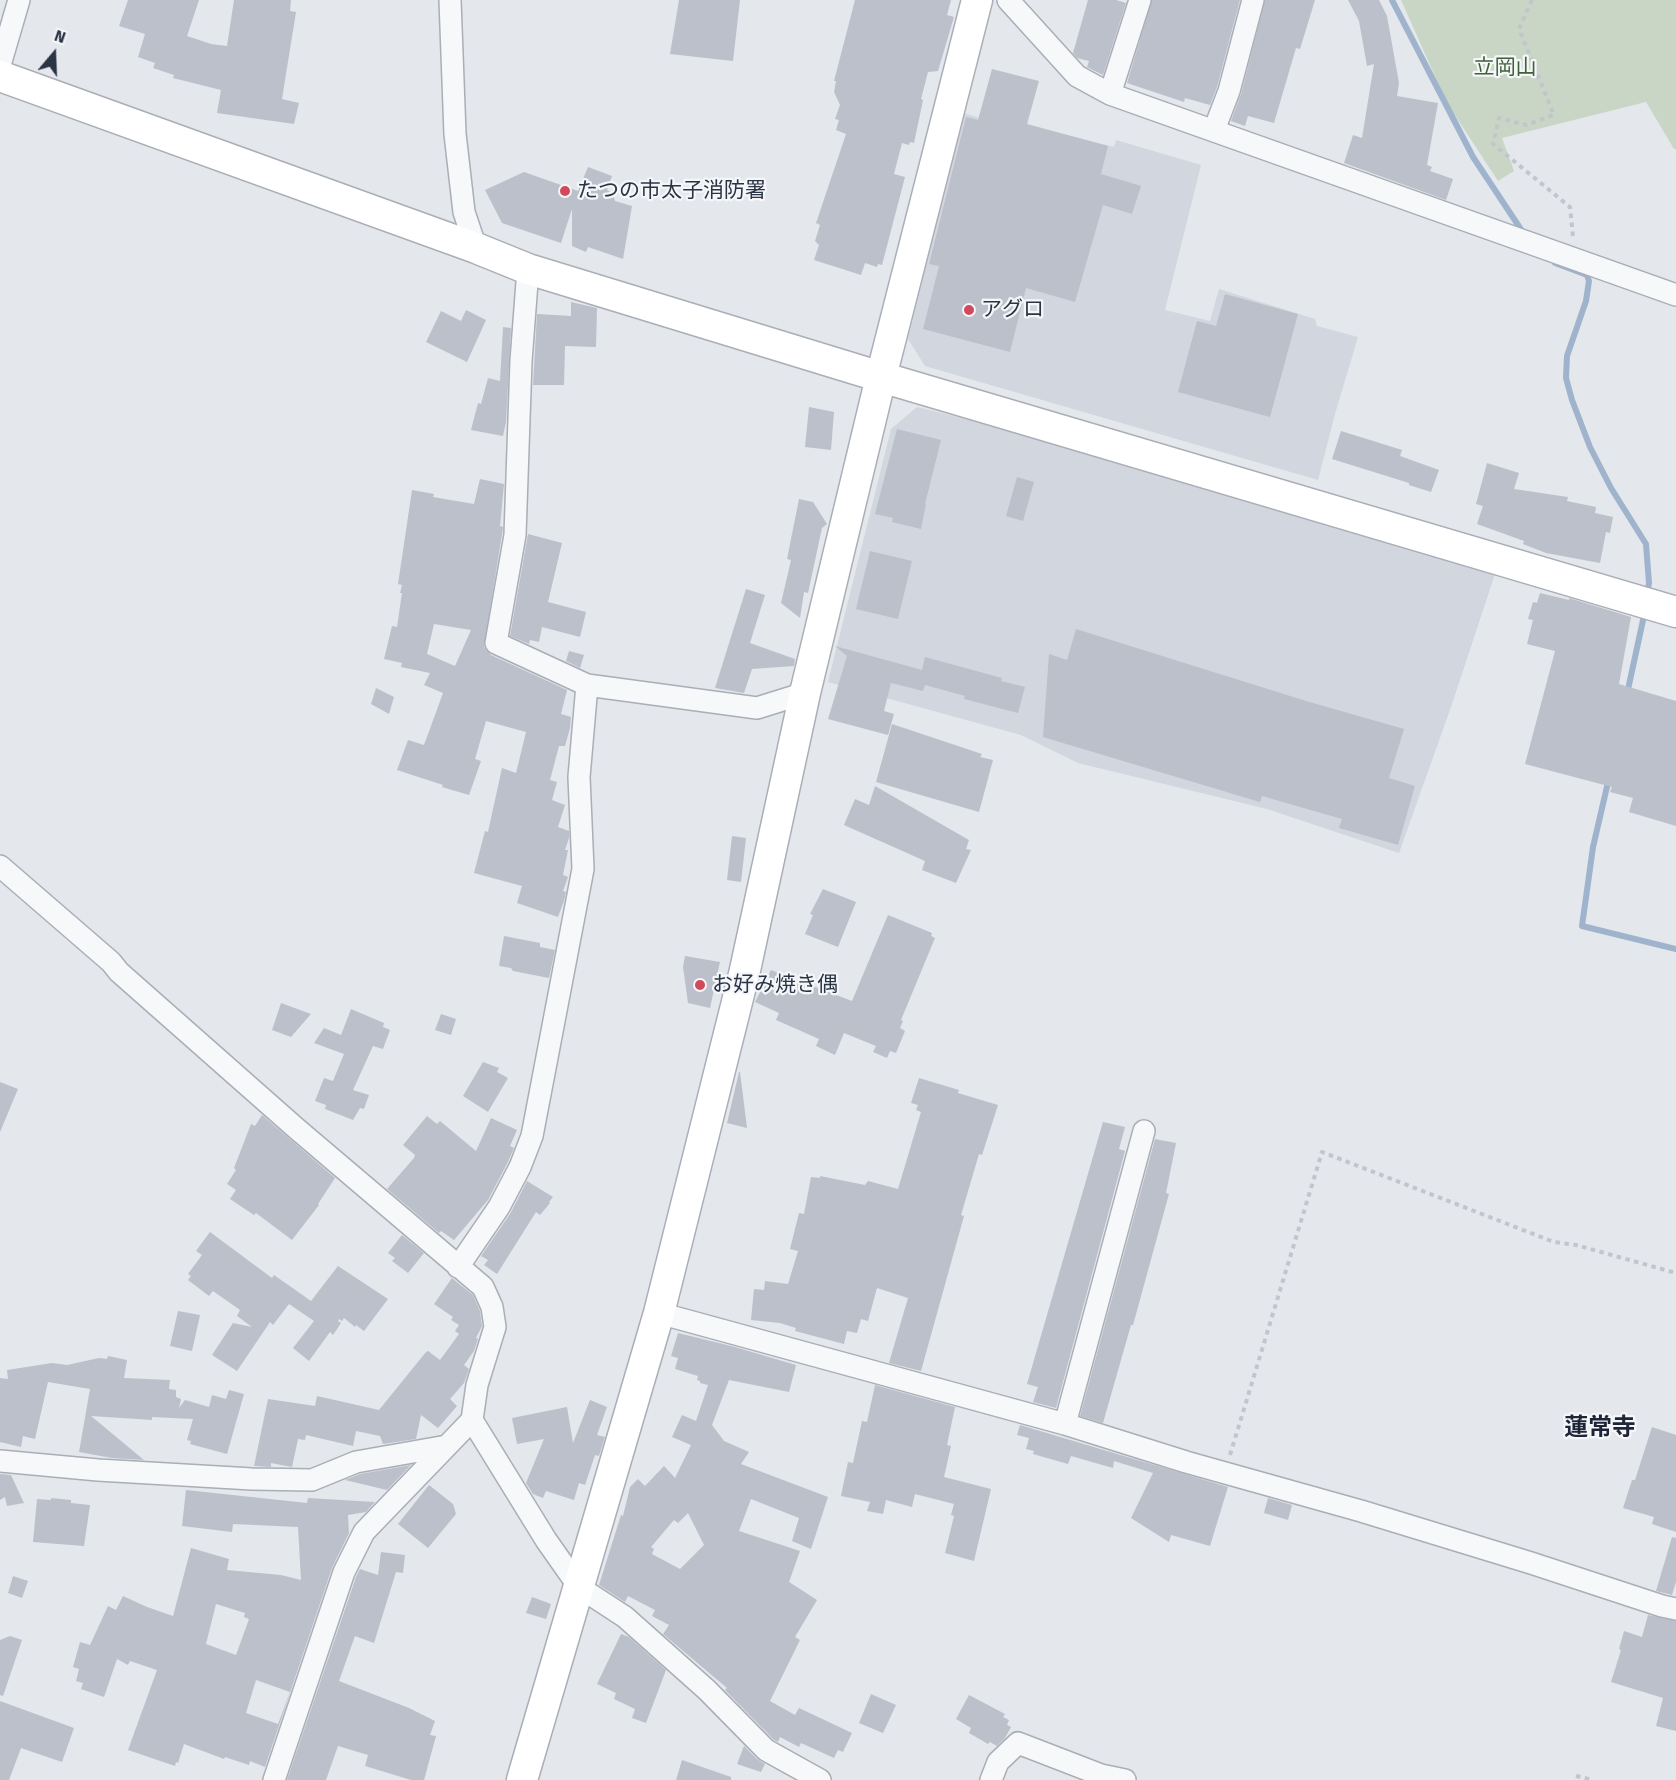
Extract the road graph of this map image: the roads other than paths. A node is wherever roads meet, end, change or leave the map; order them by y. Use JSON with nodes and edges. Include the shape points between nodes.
{"nodes":[{"id":1,"x":19,"y":0,"type":"edge"},
{"id":2,"x":450,"y":0,"type":"edge"},
{"id":3,"x":977,"y":0,"type":"edge"},
{"id":4,"x":1008,"y":0,"type":"edge"},
{"id":5,"x":1140,"y":0,"type":"edge"},
{"id":6,"x":1253,"y":0,"type":"edge"},
{"id":7,"x":0,"y":64,"type":"edge"},
{"id":8,"x":0,"y":76,"type":"edge"},
{"id":9,"x":1110,"y":94,"type":"junction"},
{"id":10,"x":1214,"y":130,"type":"junction"},
{"id":11,"x":476,"y":248,"type":"junction"},
{"id":12,"x":528,"y":269,"type":"junction"},
{"id":13,"x":1676,"y":295,"type":"edge"},
{"id":14,"x":880,"y":377,"type":"junction"},
{"id":15,"x":1676,"y":612,"type":"edge"},
{"id":16,"x":587,"y":685,"type":"junction"},
{"id":17,"x":805,"y":693,"type":"junction"},
{"id":18,"x":0,"y":866,"type":"edge"},
{"id":19,"x":1144,"y":1131,"type":"dead end"},
{"id":20,"x":458,"y":1267,"type":"junction"},
{"id":21,"x":659,"y":1313,"type":"junction"},
{"id":22,"x":472,"y":1420,"type":"junction"},
{"id":23,"x":1065,"y":1424,"type":"junction"},
{"id":24,"x":447,"y":1446,"type":"junction"},
{"id":25,"x":0,"y":1461,"type":"edge"},
{"id":26,"x":579,"y":1587,"type":"junction"},
{"id":27,"x":1676,"y":1609,"type":"edge"},
{"id":28,"x":274,"y":1780,"type":"edge"},
{"id":29,"x":522,"y":1780,"type":"edge"},
{"id":30,"x":820,"y":1780,"type":"edge"},
{"id":31,"x":991,"y":1780,"type":"edge"},
{"id":32,"x":1125,"y":1780,"type":"edge"}],
"edges":[{"from":1,"to":7,"type":"street"},
{"from":2,"to":11,"type":"street","via":[[455,134],[464,212]]},
{"from":3,"to":14,"type":"street"},
{"from":4,"to":9,"type":"street","via":[[1077,76]]},
{"from":5,"to":9,"type":"street"},
{"from":6,"to":10,"type":"street"},
{"from":8,"to":11,"type":"street"},
{"from":9,"to":10,"type":"street"},
{"from":10,"to":13,"type":"street"},
{"from":11,"to":12,"type":"street"},
{"from":12,"to":14,"type":"street"},
{"from":12,"to":16,"type":"street","via":[[515,535],[496,643]]},
{"from":14,"to":15,"type":"street"},
{"from":14,"to":17,"type":"street"},
{"from":16,"to":17,"type":"street","via":[[757,708]]},
{"from":16,"to":20,"type":"street","via":[[579,777],[583,869],[532,1136],[499,1207]]},
{"from":17,"to":21,"type":"street","via":[[742,981]]},
{"from":18,"to":20,"type":"street"},
{"from":19,"to":23,"type":"street"},
{"from":20,"to":22,"type":"street","via":[[483,1287],[495,1327],[477,1385]]},
{"from":21,"to":23,"type":"street"},
{"from":21,"to":26,"type":"street"},
{"from":22,"to":24,"type":"street"},
{"from":22,"to":26,"type":"street"},
{"from":23,"to":27,"type":"street"},
{"from":24,"to":25,"type":"street","via":[[356,1462],[312,1480],[98,1470]]},
{"from":24,"to":28,"type":"street","via":[[363,1532],[344,1572]]},
{"from":26,"to":29,"type":"street"},
{"from":26,"to":30,"type":"street","via":[[625,1617],[707,1690],[766,1750]]},
{"from":31,"to":32,"type":"street","via":[[998,1762],[1018,1743]]}]}
